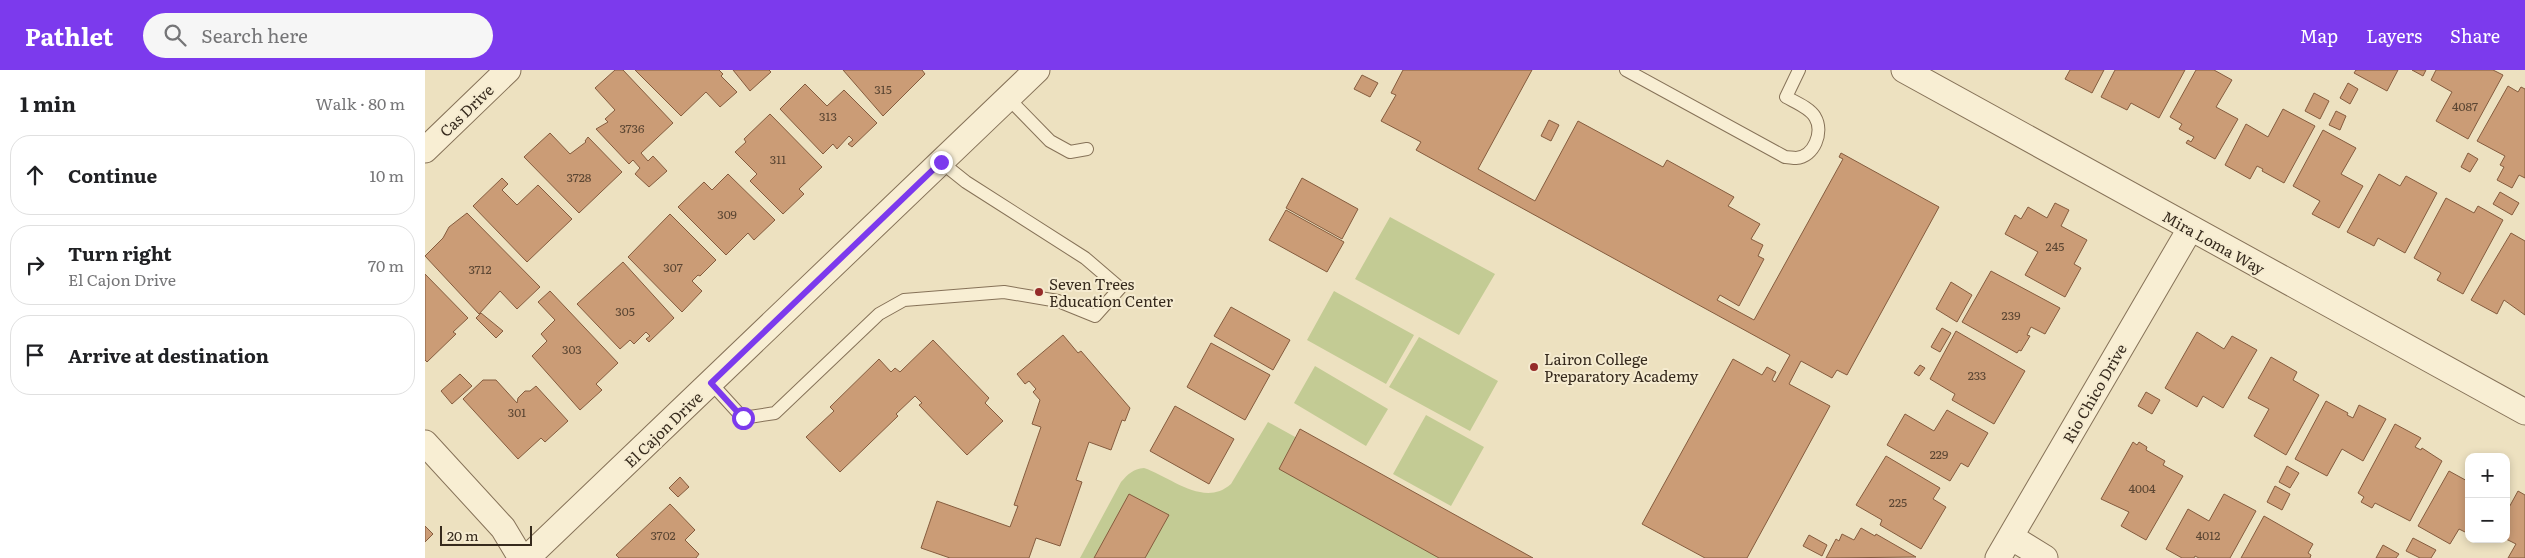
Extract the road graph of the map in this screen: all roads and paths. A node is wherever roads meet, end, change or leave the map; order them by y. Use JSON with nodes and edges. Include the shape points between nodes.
{"nodes":[{"id":1,"x":507,"y":70,"type":"edge"},
{"id":2,"x":1037,"y":70,"type":"edge"},
{"id":3,"x":1627,"y":70,"type":"edge"},
{"id":4,"x":1799,"y":70,"type":"edge"},
{"id":5,"x":1904,"y":70,"type":"edge"},
{"id":6,"x":1008,"y":98,"type":"junction"},
{"id":7,"x":1087,"y":149,"type":"dead end"},
{"id":8,"x":425,"y":150,"type":"edge"},
{"id":9,"x":941,"y":162,"type":"junction"},
{"id":10,"x":2190,"y":229,"type":"junction"},
{"id":11,"x":711,"y":383,"type":"junction"},
{"id":12,"x":2525,"y":412,"type":"edge"},
{"id":13,"x":425,"y":443,"type":"edge"},
{"id":14,"x":2011,"y":537,"type":"junction"},
{"id":15,"x":521,"y":558,"type":"edge"},
{"id":16,"x":527,"y":558,"type":"edge"},
{"id":17,"x":1998,"y":558,"type":"edge"},
{"id":18,"x":2045,"y":558,"type":"edge"}],
"edges":[{"from":1,"to":8,"type":"street","name":"Cas Drive"},
{"from":2,"to":6,"type":"street","name":"El Cajon Drive"},
{"from":3,"to":4,"type":"lane","via":[[1785,156],[1797,158],[1807,155],[1819,130],[1815,117],[1786,97]]},
{"from":5,"to":10,"type":"street","name":"Mira Loma Way"},
{"from":6,"to":7,"type":"lane","via":[[1050,141],[1070,152]]},
{"from":6,"to":9,"type":"street","name":"El Cajon Drive"},
{"from":9,"to":11,"type":"street","name":"El Cajon Drive"},
{"from":9,"to":11,"type":"lane","via":[[966,182],[1085,258],[1120,288],[1095,316],[1058,301],[1004,292],[904,300],[879,314],[775,413],[743,418]]},
{"from":10,"to":12,"type":"street","name":"Mira Loma Way"},
{"from":10,"to":14,"type":"street","name":"Rio Chico Drive"},
{"from":11,"to":16,"type":"street","name":"El Cajon Drive"},
{"from":13,"to":15,"type":"street","via":[[503,528]]},
{"from":14,"to":17,"type":"street","name":"Rio Chico Drive"},
{"from":14,"to":18,"type":"street"}]}
